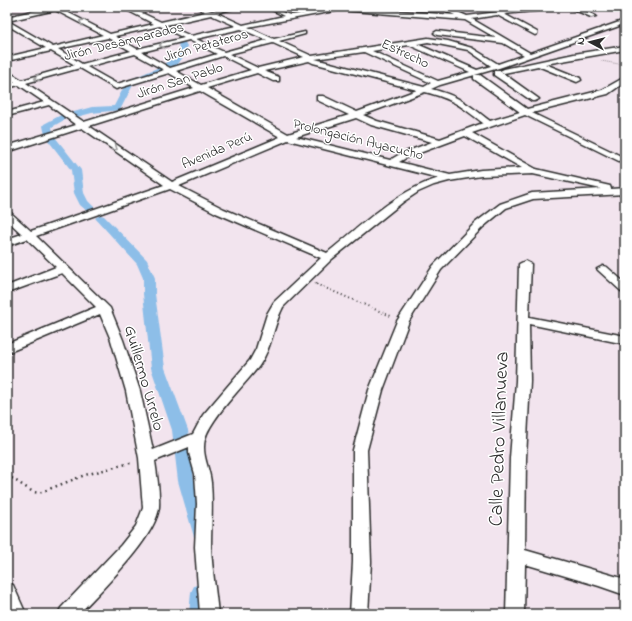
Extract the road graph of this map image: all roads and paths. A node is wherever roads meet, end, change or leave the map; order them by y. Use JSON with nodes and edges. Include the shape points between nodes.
{"nodes":[{"id":1,"x":63,"y":7,"type":"edge"},
{"id":2,"x":124,"y":7,"type":"edge"},
{"id":3,"x":199,"y":7,"type":"edge"},
{"id":4,"x":236,"y":7,"type":"edge"},
{"id":5,"x":441,"y":7,"type":"edge"},
{"id":6,"x":553,"y":7,"type":"edge"},
{"id":7,"x":571,"y":7,"type":"edge"},
{"id":8,"x":55,"y":8,"type":"edge"},
{"id":9,"x":298,"y":8,"type":"dead end"},
{"id":10,"x":342,"y":8,"type":"junction"},
{"id":11,"x":272,"y":9,"type":"edge"},
{"id":12,"x":290,"y":9,"type":"dead end"},
{"id":13,"x":211,"y":12,"type":"junction"},
{"id":14,"x":498,"y":13,"type":"junction"},
{"id":15,"x":288,"y":16,"type":"junction"},
{"id":16,"x":593,"y":16,"type":"dead end"},
{"id":17,"x":466,"y":18,"type":"junction"},
{"id":18,"x":7,"y":19,"type":"edge"},
{"id":19,"x":7,"y":22,"type":"edge"},
{"id":20,"x":625,"y":22,"type":"edge"},
{"id":21,"x":160,"y":24,"type":"junction"},
{"id":22,"x":241,"y":26,"type":"junction"},
{"id":23,"x":463,"y":26,"type":"dead end"},
{"id":24,"x":484,"y":28,"type":"junction"},
{"id":25,"x":303,"y":33,"type":"dead end"},
{"id":26,"x":437,"y":33,"type":"dead end"},
{"id":27,"x":535,"y":33,"type":"dead end"},
{"id":28,"x":109,"y":36,"type":"junction"},
{"id":29,"x":190,"y":38,"type":"junction"},
{"id":30,"x":272,"y":40,"type":"junction"},
{"id":31,"x":505,"y":41,"type":"junction"},
{"id":32,"x":408,"y":42,"type":"junction"},
{"id":33,"x":53,"y":48,"type":"junction"},
{"id":34,"x":625,"y":48,"type":"edge"},
{"id":35,"x":363,"y":49,"type":"junction"},
{"id":36,"x":136,"y":52,"type":"junction"},
{"id":37,"x":223,"y":54,"type":"junction"},
{"id":38,"x":530,"y":56,"type":"junction"},
{"id":39,"x":311,"y":58,"type":"junction"},
{"id":40,"x":7,"y":59,"type":"edge"},
{"id":41,"x":539,"y":64,"type":"junction"},
{"id":42,"x":82,"y":66,"type":"junction"},
{"id":43,"x":170,"y":70,"type":"junction"},
{"id":44,"x":258,"y":70,"type":"junction"},
{"id":45,"x":497,"y":70,"type":"junction"},
{"id":46,"x":7,"y":73,"type":"edge"},
{"id":47,"x":476,"y":75,"type":"junction"},
{"id":48,"x":276,"y":79,"type":"dead end"},
{"id":49,"x":625,"y":79,"type":"edge"},
{"id":50,"x":577,"y":80,"type":"dead end"},
{"id":51,"x":20,"y":82,"type":"junction"},
{"id":52,"x":436,"y":83,"type":"junction"},
{"id":53,"x":7,"y":86,"type":"edge"},
{"id":54,"x":201,"y":88,"type":"junction"},
{"id":55,"x":426,"y":89,"type":"junction"},
{"id":56,"x":320,"y":98,"type":"dead end"},
{"id":57,"x":535,"y":99,"type":"dead end"},
{"id":58,"x":48,"y":103,"type":"junction"},
{"id":59,"x":527,"y":113,"type":"junction"},
{"id":60,"x":7,"y":114,"type":"edge"},
{"id":61,"x":356,"y":115,"type":"junction"},
{"id":62,"x":489,"y":124,"type":"junction"},
{"id":63,"x":83,"y":125,"type":"junction"},
{"id":64,"x":466,"y":133,"type":"junction"},
{"id":65,"x":287,"y":137,"type":"junction"},
{"id":66,"x":7,"y":139,"type":"edge"},
{"id":67,"x":440,"y":142,"type":"junction"},
{"id":68,"x":17,"y":146,"type":"junction"},
{"id":69,"x":7,"y":149,"type":"edge"},
{"id":70,"x":393,"y":162,"type":"junction"},
{"id":71,"x":625,"y":162,"type":"edge"},
{"id":72,"x":533,"y":171,"type":"junction"},
{"id":73,"x":447,"y":177,"type":"junction"},
{"id":74,"x":171,"y":186,"type":"junction"},
{"id":75,"x":623,"y":191,"type":"edge"},
{"id":76,"x":7,"y":215,"type":"edge"},
{"id":77,"x":29,"y":235,"type":"junction"},
{"id":78,"x":7,"y":243,"type":"edge"},
{"id":79,"x":328,"y":257,"type":"junction"},
{"id":80,"x":525,"y":264,"type":"dead end"},
{"id":81,"x":64,"y":268,"type":"junction"},
{"id":82,"x":603,"y":269,"type":"dead end"},
{"id":83,"x":304,"y":279,"type":"junction"},
{"id":84,"x":625,"y":289,"type":"edge"},
{"id":85,"x":7,"y":290,"type":"edge"},
{"id":86,"x":104,"y":308,"type":"junction"},
{"id":87,"x":523,"y":319,"type":"junction"},
{"id":88,"x":403,"y":321,"type":"junction"},
{"id":89,"x":625,"y":340,"type":"edge"},
{"id":90,"x":7,"y":349,"type":"edge"},
{"id":91,"x":195,"y":439,"type":"junction"},
{"id":92,"x":152,"y":457,"type":"junction"},
{"id":93,"x":7,"y":475,"type":"edge"},
{"id":94,"x":517,"y":555,"type":"junction"},
{"id":95,"x":625,"y":587,"type":"edge"},
{"id":96,"x":7,"y":591,"type":"edge"},
{"id":97,"x":17,"y":614,"type":"edge"},
{"id":98,"x":67,"y":614,"type":"edge"},
{"id":99,"x":208,"y":614,"type":"edge"},
{"id":100,"x":359,"y":614,"type":"edge"},
{"id":101,"x":515,"y":614,"type":"edge"}],
"edges":[{"from":1,"to":8,"type":"street"},
{"from":2,"to":21,"type":"street"},
{"from":3,"to":13,"type":"street"},
{"from":4,"to":13,"type":"street"},
{"from":5,"to":17,"type":"street"},
{"from":6,"to":14,"type":"street"},
{"from":7,"to":16,"type":"street"},
{"from":8,"to":18,"type":"street"},
{"from":28,"to":8,"type":"street","name":"Prolongación Ayacucho","one_way":true},
{"from":9,"to":10,"type":"street"},
{"from":10,"to":15,"type":"street","name":"Jirón Desamparados"},
{"from":10,"to":17,"type":"street"},
{"from":11,"to":12,"type":"street"},
{"from":11,"to":15,"type":"street"},
{"from":13,"to":21,"type":"street"},
{"from":13,"to":22,"type":"street"},
{"from":14,"to":17,"type":"street"},
{"from":14,"to":27,"type":"street"},
{"from":15,"to":22,"type":"street","name":"Jirón Desamparados"},
{"from":17,"to":24,"type":"street"},
{"from":19,"to":33,"type":"street"},
{"from":20,"to":38,"type":"street"},
{"from":21,"to":28,"type":"street"},
{"from":21,"to":29,"type":"street"},
{"from":22,"to":29,"type":"street","name":"Jirón Desamparados"},
{"from":22,"to":30,"type":"street"},
{"from":23,"to":24,"type":"street"},
{"from":24,"to":31,"type":"street"},
{"from":25,"to":30,"type":"street","name":"Jirón Petateros"},
{"from":26,"to":31,"type":"street"},
{"from":28,"to":33,"type":"street"},
{"from":28,"to":36,"type":"street","name":"Prolongación Ayacucho"},
{"from":29,"to":36,"type":"street","name":"Jirón Desamparados","one_way":true},
{"from":29,"to":37,"type":"street"},
{"from":30,"to":37,"type":"street","name":"Jirón Petateros"},
{"from":30,"to":39,"type":"street"},
{"from":31,"to":38,"type":"street"},
{"from":32,"to":35,"type":"street","name":"Jirón San Pablo"},
{"from":32,"to":45,"type":"street","name":"Jirón San Pablo","via":[[428,40],[456,45],[470,50]]},
{"from":32,"to":47,"type":"street"},
{"from":33,"to":40,"type":"street"},
{"from":33,"to":42,"type":"street"},
{"from":34,"to":41,"type":"street"},
{"from":35,"to":39,"type":"street","name":"Jirón San Pablo"},
{"from":35,"to":52,"type":"street","name":"Estrecho"},
{"from":36,"to":42,"type":"street","name":"Jirón Desamparados"},
{"from":36,"to":43,"type":"street","name":"Prolongación Ayacucho"},
{"from":37,"to":43,"type":"street","name":"Jirón Petateros"},
{"from":37,"to":44,"type":"street"},
{"from":38,"to":45,"type":"street"},
{"from":39,"to":44,"type":"street","name":"Jirón San Pablo"},
{"from":39,"to":55,"type":"street","via":[[315,62]]},
{"from":41,"to":45,"type":"street"},
{"from":41,"to":50,"type":"street"},
{"from":42,"to":43,"type":"street","name":"Jirón Petateros","via":[[116,87]]},
{"from":42,"to":51,"type":"street","name":"Jirón Desamparados","one_way":true},
{"from":43,"to":54,"type":"street","name":"Prolongación Ayacucho"},
{"from":44,"to":48,"type":"street"},
{"from":44,"to":54,"type":"street","name":"Jirón San Pablo"},
{"from":45,"to":47,"type":"street","name":"Avenida Perú"},
{"from":45,"to":57,"type":"street","name":"Jirón San Pablo"},
{"from":46,"to":51,"type":"street"},
{"from":47,"to":52,"type":"street","name":"Avenida Perú"},
{"from":47,"to":59,"type":"street"},
{"from":49,"to":59,"type":"street","via":[[605,92],[545,106]]},
{"from":51,"to":53,"type":"street","name":"Jirón Desamparados"},
{"from":51,"to":58,"type":"street"},
{"from":52,"to":55,"type":"street","name":"Avenida Perú"},
{"from":54,"to":63,"type":"street","name":"Jirón San Pablo"},
{"from":54,"to":65,"type":"street","name":"Prolongación Ayacucho"},
{"from":55,"to":61,"type":"street","name":"Avenida Perú"},
{"from":55,"to":62,"type":"street","via":[[452,97]]},
{"from":56,"to":61,"type":"street"},
{"from":58,"to":60,"type":"street"},
{"from":58,"to":63,"type":"street"},
{"from":59,"to":62,"type":"street"},
{"from":59,"to":71,"type":"street"},
{"from":61,"to":65,"type":"street","name":"Avenida Perú"},
{"from":61,"to":67,"type":"street","via":[[374,123]]},
{"from":62,"to":64,"type":"street"},
{"from":63,"to":68,"type":"street","name":"Jirón San Pablo"},
{"from":63,"to":74,"type":"street","one_way":true},
{"from":64,"to":67,"type":"street"},
{"from":64,"to":72,"type":"street"},
{"from":65,"to":70,"type":"street","name":"Prolongación Ayacucho"},
{"from":65,"to":74,"type":"street","name":"Avenida Perú"},
{"from":66,"to":68,"type":"street"},
{"from":67,"to":70,"type":"street"},
{"from":68,"to":69,"type":"street","name":"Jirón San Pablo"},
{"from":70,"to":73,"type":"street","name":"Prolongación Ayacucho"},
{"from":72,"to":73,"type":"street","via":[[473,173]]},
{"from":72,"to":75,"type":"street"},
{"from":73,"to":79,"type":"street","via":[[412,190]]},
{"from":74,"to":77,"type":"street","name":"Avenida Perú"},
{"from":74,"to":79,"type":"street","via":[[220,211]]},
{"from":75,"to":88,"type":"street","via":[[532,196],[503,206],[469,234],[437,268]]},
{"from":76,"to":77,"type":"street"},
{"from":77,"to":78,"type":"street","name":"Avenida Perú"},
{"from":77,"to":81,"type":"street"},
{"from":79,"to":83,"type":"street"},
{"from":80,"to":87,"type":"street","name":"Calle Pedro Villanueva"},
{"from":81,"to":85,"type":"street"},
{"from":81,"to":86,"type":"street"},
{"from":82,"to":84,"type":"street"},
{"from":83,"to":88,"type":"path"},
{"from":83,"to":91,"type":"street","via":[[278,306],[255,362],[208,419]]},
{"from":86,"to":90,"type":"street"},
{"from":86,"to":92,"type":"street","name":"Guillermo Urrelo","via":[[117,340]]},
{"from":87,"to":89,"type":"street"},
{"from":87,"to":94,"type":"street","name":"Calle Pedro Villanueva"},
{"from":88,"to":100,"type":"street","via":[[376,390],[360,450],[362,562]]},
{"from":91,"to":92,"type":"street"},
{"from":91,"to":99,"type":"street","via":[[203,474],[203,548]]},
{"from":92,"to":93,"type":"path","via":[[85,475],[39,493],[33,492]]},
{"from":92,"to":98,"type":"street","name":"Guillermo Urrelo","via":[[151,508],[143,529],[127,550]]},
{"from":94,"to":95,"type":"street"},
{"from":94,"to":101,"type":"street","name":"Calle Pedro Villanueva"},
{"from":96,"to":97,"type":"street"}]}
